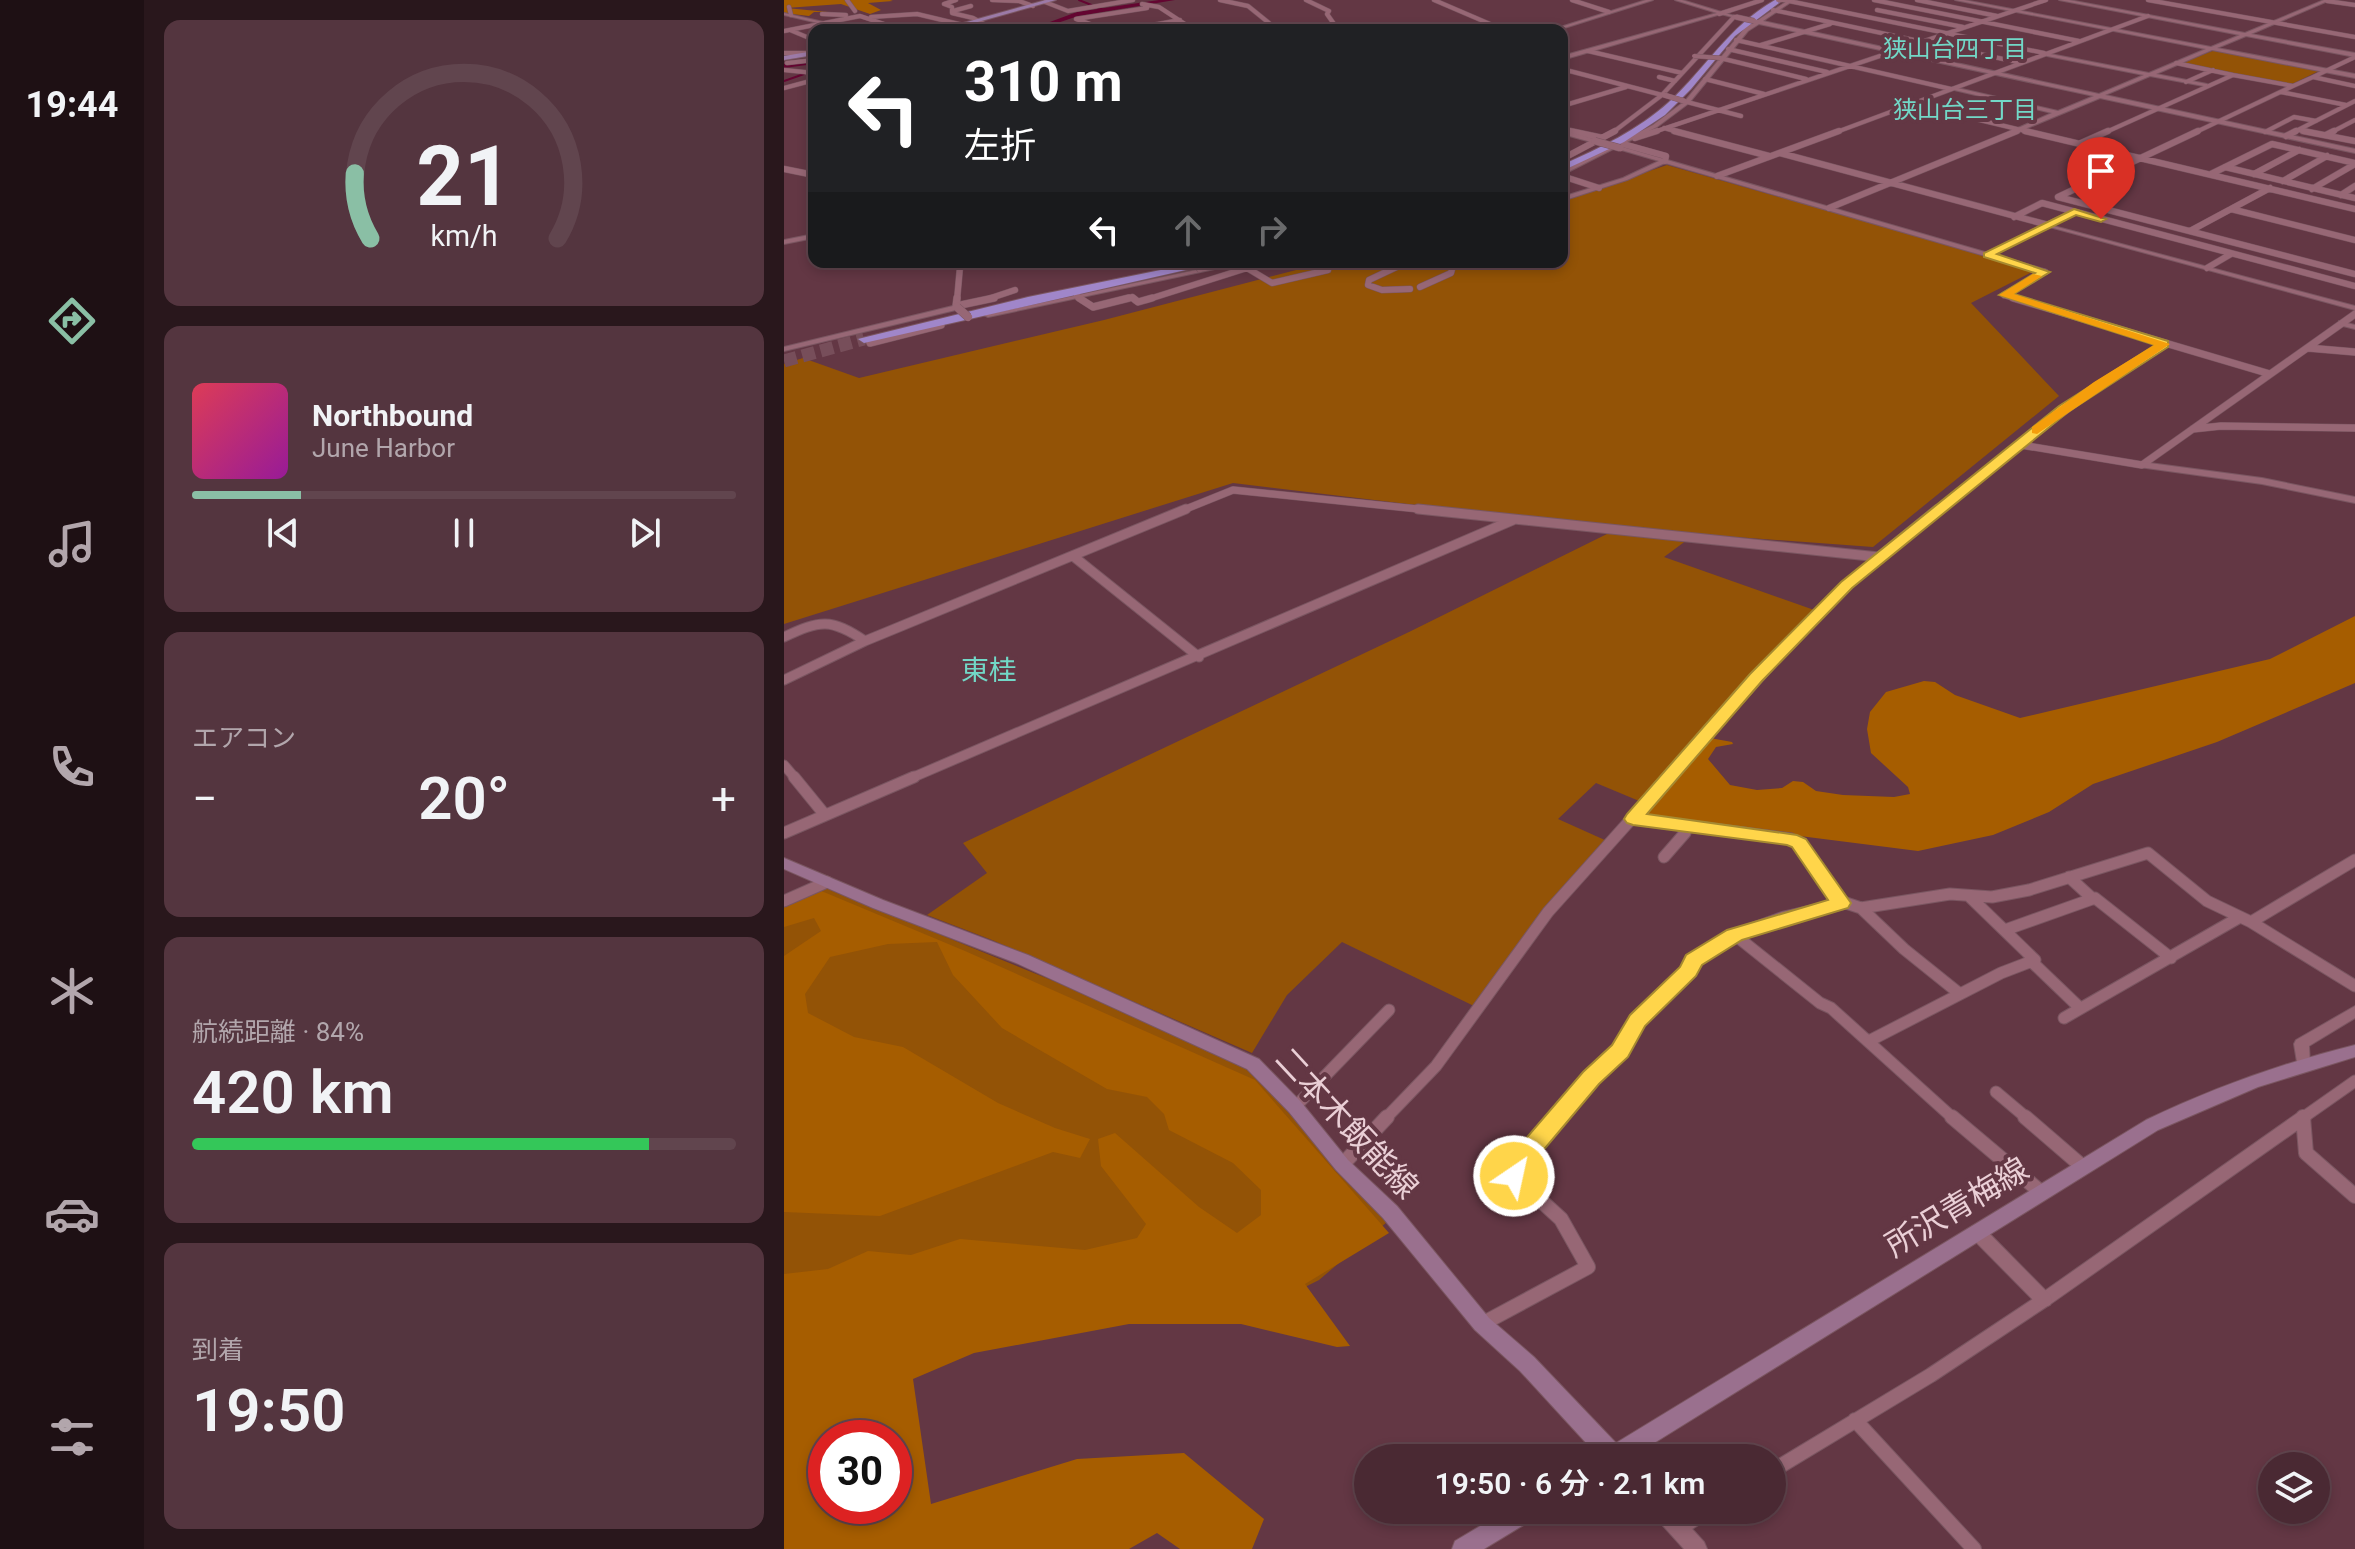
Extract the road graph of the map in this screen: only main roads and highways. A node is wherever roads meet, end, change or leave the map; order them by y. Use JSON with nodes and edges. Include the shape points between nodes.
{"nodes":[{"id":1,"x":1779,"y":0,"type":"edge"},
{"id":2,"x":1049,"y":1,"type":"edge"},
{"id":3,"x":1032,"y":3,"type":"edge"},
{"id":4,"x":968,"y":24,"type":"edge"},
{"id":5,"x":808,"y":55,"type":"edge"},
{"id":6,"x":785,"y":63,"type":"edge"},
{"id":7,"x":1568,"y":165,"type":"edge"},
{"id":8,"x":1187,"y":268,"type":"edge"},
{"id":9,"x":1195,"y":268,"type":"edge"},
{"id":10,"x":1137,"y":278,"type":"edge"},
{"id":11,"x":1137,"y":278,"type":"edge"},
{"id":12,"x":1137,"y":278,"type":"edge"},
{"id":13,"x":1137,"y":278,"type":"edge"},
{"id":14,"x":784,"y":863,"type":"edge"},
{"id":15,"x":2355,"y":1051,"type":"edge"},
{"id":16,"x":1601,"y":1444,"type":"edge"},
{"id":17,"x":1634,"y":1444,"type":"edge"},
{"id":18,"x":1504,"y":1524,"type":"edge"},
{"id":19,"x":1463,"y":1549,"type":"edge"}],
"edges":[{"from":1,"to":7,"type":"highway","via":[[1730,33],[1660,113]]},
{"from":2,"to":3,"type":"main road"},
{"from":3,"to":4,"type":"main road"},
{"from":5,"to":6,"type":"main road"},
{"from":8,"to":10,"type":"highway"},
{"from":9,"to":13,"type":"highway"},
{"from":11,"to":12,"type":"highway","via":[[1006,305],[865,339],[1012,300]]},
{"from":14,"to":16,"type":"main road","name":"二本木飯能線","via":[[983,943],[1226,1050],[1266,1075],[1482,1324]]},
{"from":15,"to":17,"type":"main road","name":"所沢青梅線","via":[[2194,1104]]},
{"from":18,"to":19,"type":"main road"}]}
